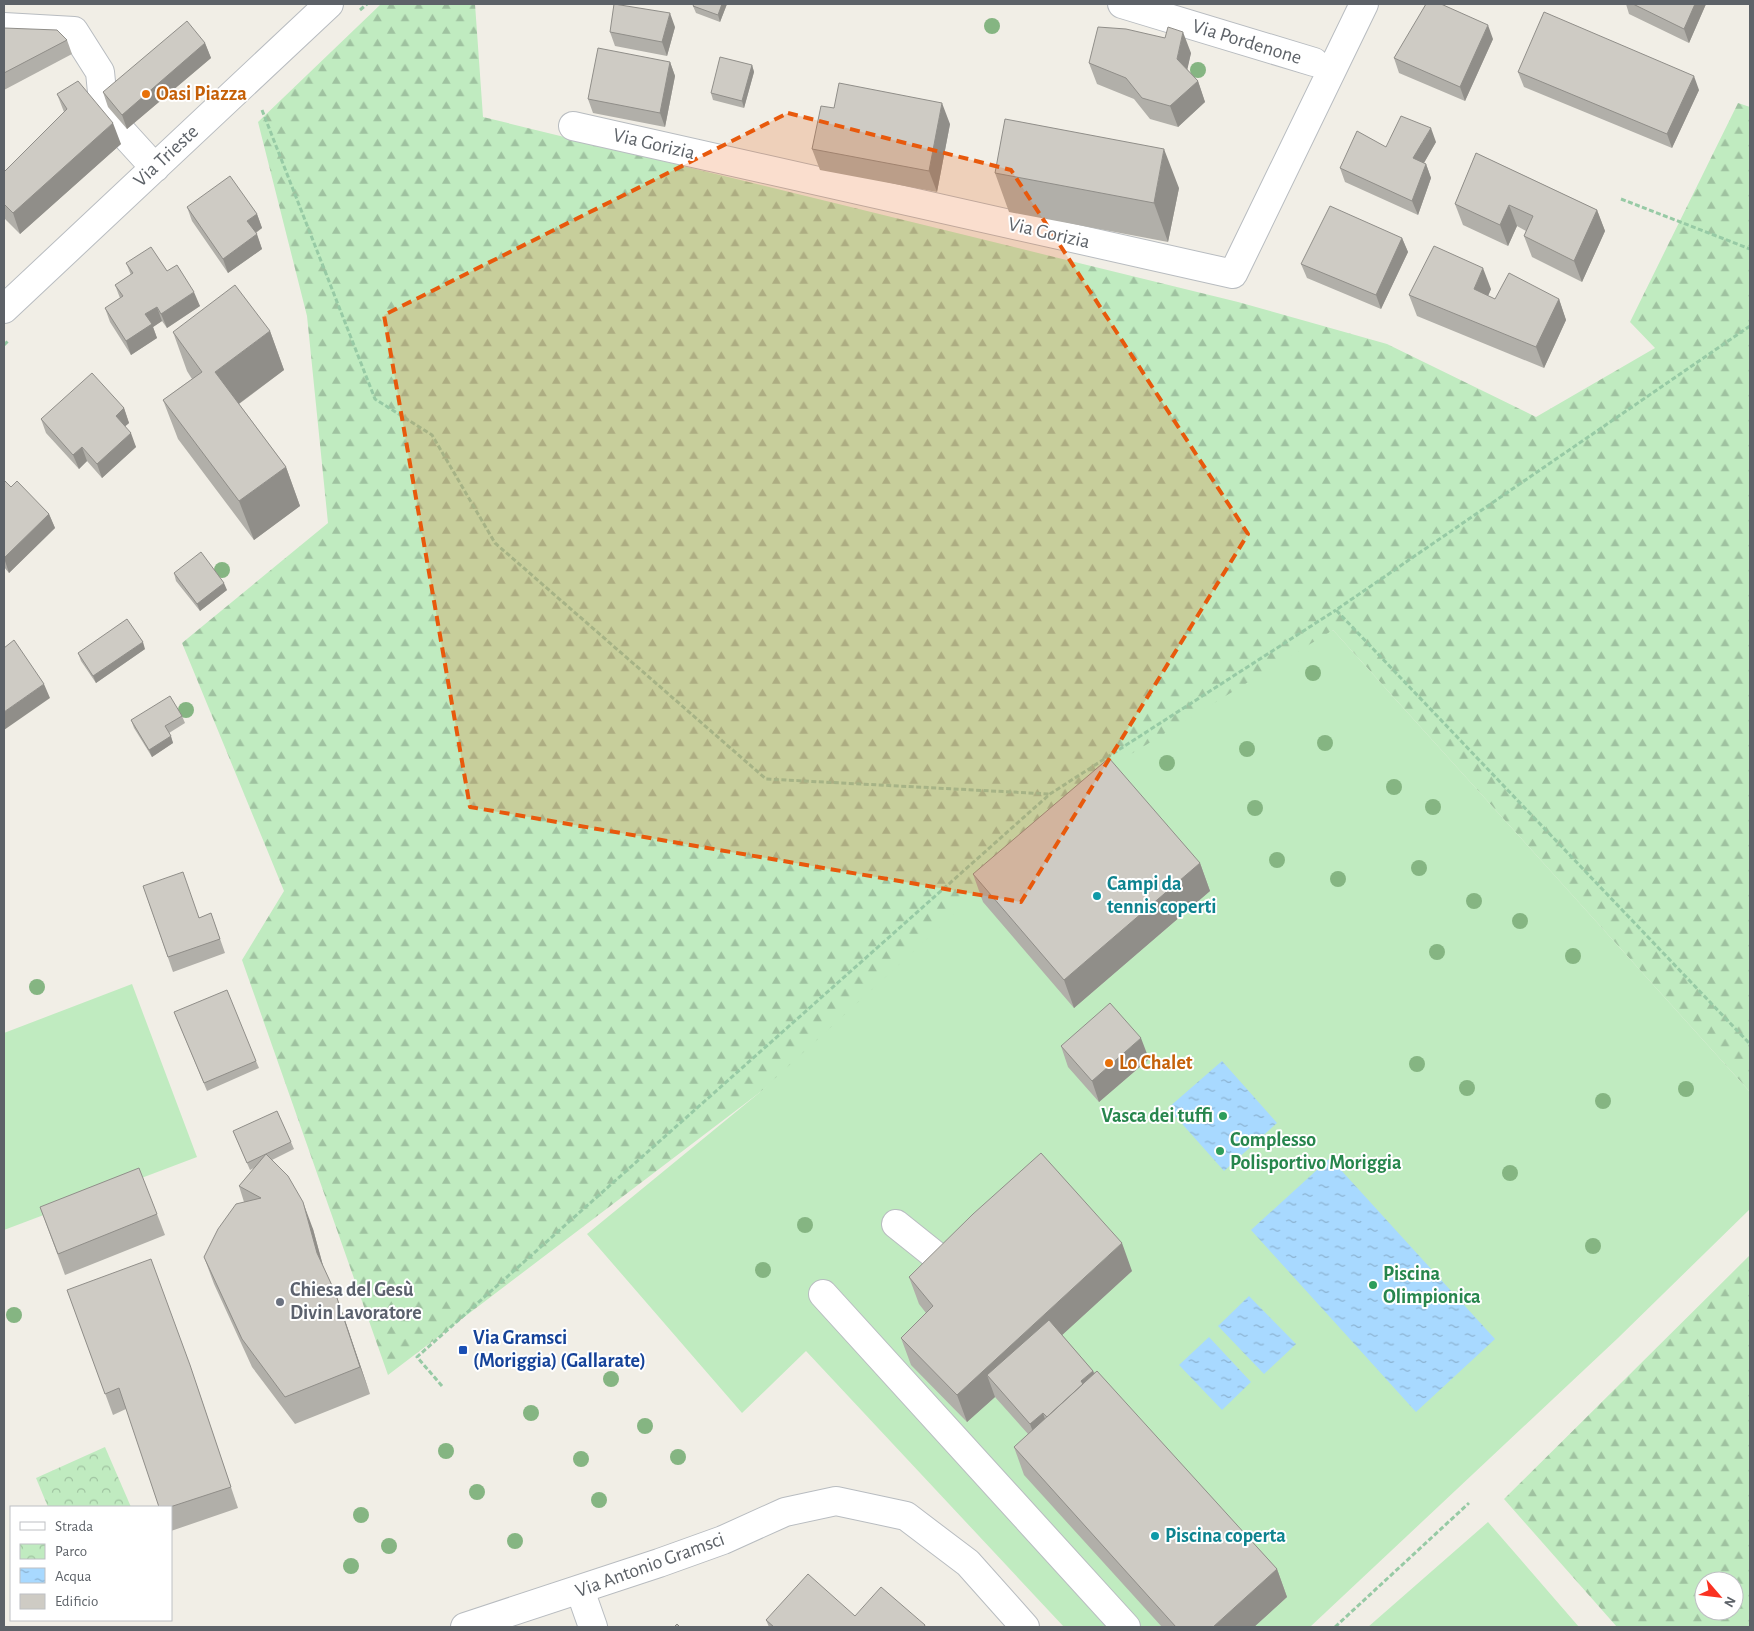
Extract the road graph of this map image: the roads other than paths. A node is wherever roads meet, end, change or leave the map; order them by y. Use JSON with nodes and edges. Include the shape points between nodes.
{"nodes":[{"id":1,"x":329,"y":4,"type":"edge"},
{"id":2,"x":1122,"y":4,"type":"edge"},
{"id":3,"x":1364,"y":4,"type":"edge"},
{"id":4,"x":4,"y":27,"type":"edge"},
{"id":5,"x":1314,"y":62,"type":"dead end"},
{"id":6,"x":572,"y":126,"type":"dead end"},
{"id":7,"x":155,"y":168,"type":"junction"},
{"id":8,"x":4,"y":309,"type":"edge"},
{"id":9,"x":896,"y":1224,"type":"dead end"},
{"id":10,"x":941,"y":1260,"type":"edge"},
{"id":11,"x":823,"y":1294,"type":"dead end"},
{"id":12,"x":580,"y":1590,"type":"junction"},
{"id":13,"x":465,"y":1627,"type":"edge"},
{"id":14,"x":593,"y":1627,"type":"edge"},
{"id":15,"x":1025,"y":1627,"type":"edge"},
{"id":16,"x":1126,"y":1627,"type":"edge"}],
"edges":[{"from":1,"to":7,"type":"street","name":"Via Trieste"},
{"from":2,"to":5,"type":"street","name":"Via Pordenone"},
{"from":3,"to":6,"type":"street","name":"Via Gorizia","via":[[1233,274]]},
{"from":4,"to":7,"type":"street","via":[[74,31],[100,72],[104,112]]},
{"from":7,"to":8,"type":"street","name":"Via Trieste"},
{"from":9,"to":10,"type":"street"},
{"from":11,"to":16,"type":"street"},
{"from":12,"to":13,"type":"street","name":"Via Antonio Gramsci"},
{"from":12,"to":14,"type":"street"},
{"from":12,"to":15,"type":"street","name":"Via Antonio Gramsci","via":[[723,1540],[785,1512],[836,1501],[906,1516],[968,1563]]}]}
